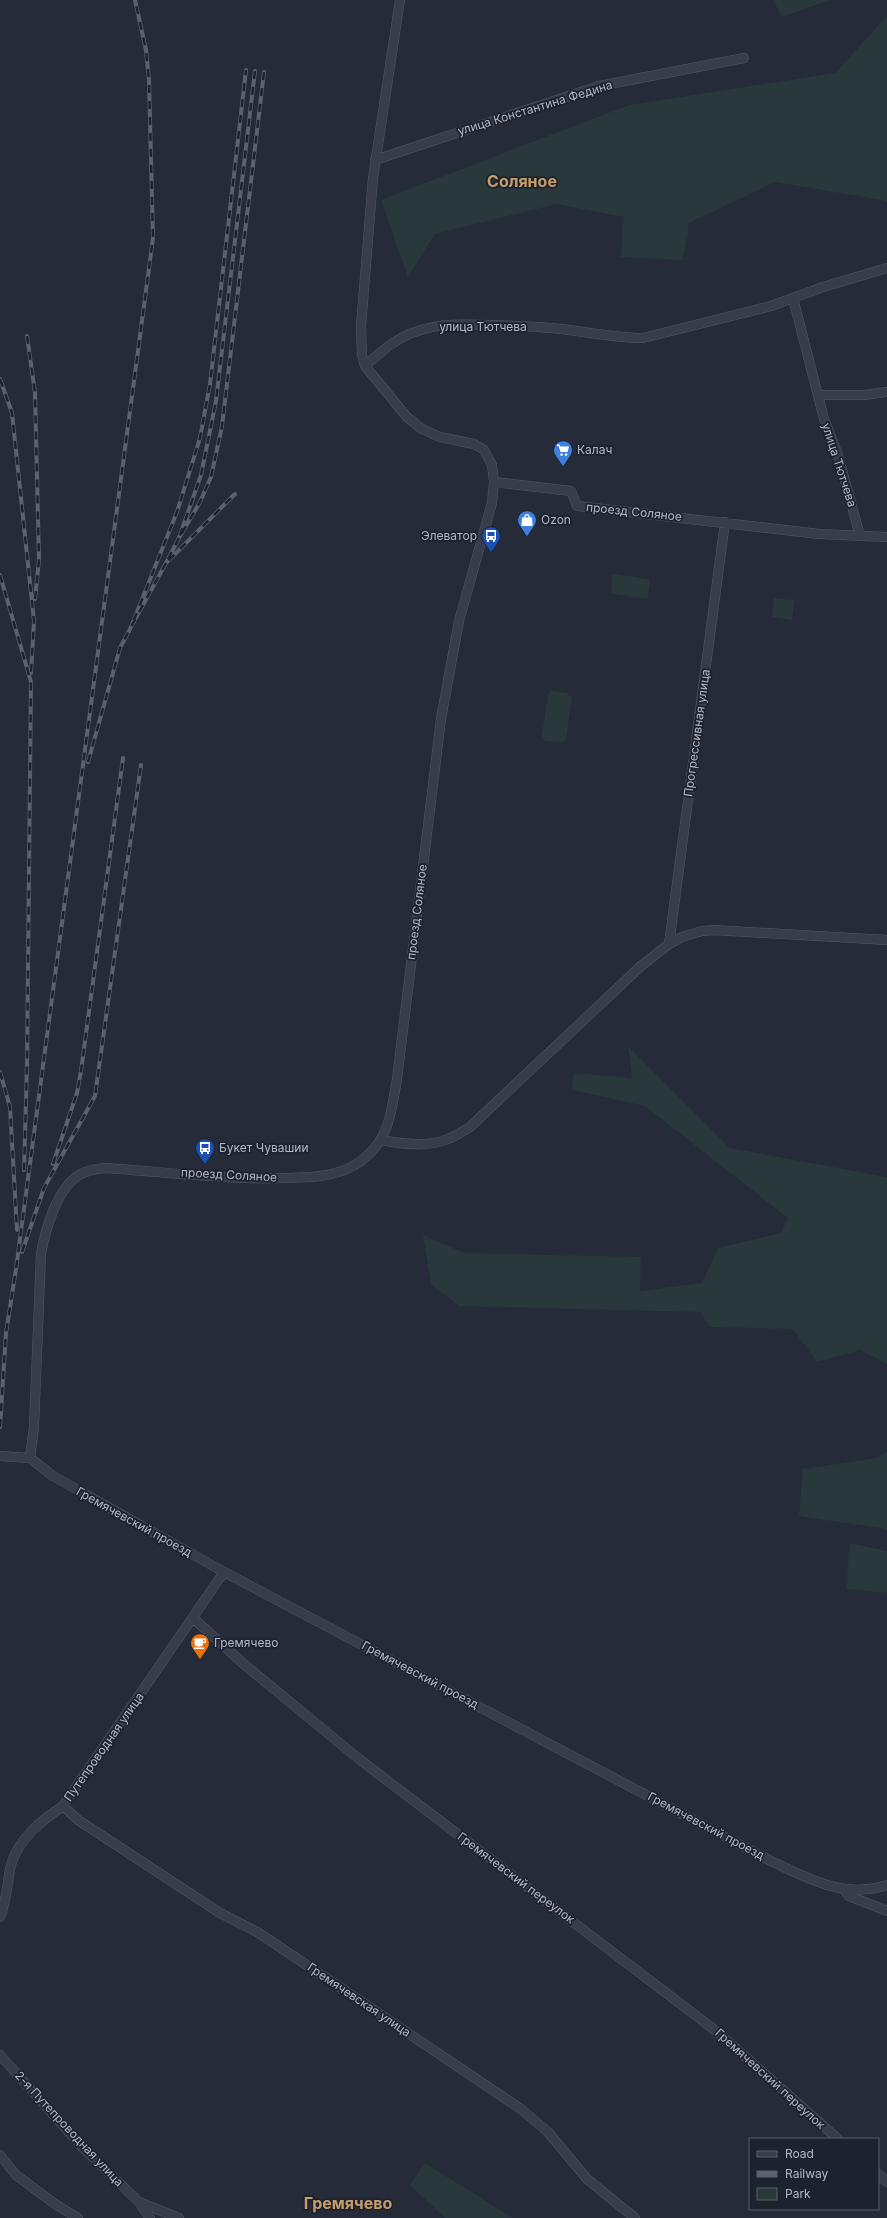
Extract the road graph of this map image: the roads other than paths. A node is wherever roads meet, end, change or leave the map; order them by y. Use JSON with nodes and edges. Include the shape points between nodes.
{"nodes":[{"id":1,"x":400,"y":0,"type":"edge"},
{"id":2,"x":744,"y":58,"type":"dead end"},
{"id":3,"x":376,"y":160,"type":"junction"},
{"id":4,"x":887,"y":268,"type":"edge"},
{"id":5,"x":793,"y":298,"type":"junction"},
{"id":6,"x":365,"y":366,"type":"junction"},
{"id":7,"x":887,"y":392,"type":"edge"},
{"id":8,"x":818,"y":395,"type":"junction"},
{"id":9,"x":494,"y":482,"type":"junction"},
{"id":10,"x":725,"y":522,"type":"junction"},
{"id":11,"x":860,"y":536,"type":"junction"},
{"id":12,"x":887,"y":537,"type":"edge"},
{"id":13,"x":887,"y":940,"type":"edge"},
{"id":14,"x":669,"y":944,"type":"junction"},
{"id":15,"x":381,"y":1140,"type":"junction"},
{"id":16,"x":0,"y":1456,"type":"edge"},
{"id":17,"x":30,"y":1458,"type":"junction"},
{"id":18,"x":224,"y":1572,"type":"junction"},
{"id":19,"x":193,"y":1618,"type":"junction"},
{"id":20,"x":63,"y":1806,"type":"junction"},
{"id":21,"x":887,"y":1885,"type":"edge"},
{"id":22,"x":844,"y":1890,"type":"junction"},
{"id":23,"x":887,"y":1911,"type":"edge"},
{"id":24,"x":0,"y":1917,"type":"edge"},
{"id":25,"x":0,"y":2055,"type":"edge"},
{"id":26,"x":837,"y":2138,"type":"edge"},
{"id":27,"x":0,"y":2155,"type":"edge"},
{"id":28,"x":879,"y":2175,"type":"edge"},
{"id":29,"x":887,"y":2182,"type":"edge"},
{"id":30,"x":139,"y":2202,"type":"junction"},
{"id":31,"x":78,"y":2218,"type":"edge"},
{"id":32,"x":150,"y":2218,"type":"edge"},
{"id":33,"x":179,"y":2218,"type":"edge"},
{"id":34,"x":635,"y":2218,"type":"edge"}],
"edges":[{"from":1,"to":3,"type":"street"},
{"from":2,"to":3,"type":"street","name":"улица Константина Федина","via":[[599,86]]},
{"from":3,"to":6,"type":"street","via":[[361,326]]},
{"from":4,"to":5,"type":"street","name":"улица Тютчева"},
{"from":5,"to":6,"type":"street","name":"улица Тютчева","via":[[753,311],[642,338],[621,338],[549,328],[474,324],[436,326],[400,338]]},
{"from":5,"to":8,"type":"street","name":"улица Тютчева"},
{"from":6,"to":9,"type":"street","via":[[407,417],[422,429],[440,437],[474,444],[484,450],[492,465]]},
{"from":7,"to":8,"type":"street"},
{"from":8,"to":11,"type":"street","name":"улица Тютчева","via":[[838,455]]},
{"from":9,"to":10,"type":"street","name":"проезд Соляное","via":[[571,491],[577,506]]},
{"from":9,"to":15,"type":"street","name":"проезд Соляное","via":[[492,503],[459,621],[441,719],[397,1079],[391,1112]]},
{"from":10,"to":11,"type":"street","name":"проезд Соляное","via":[[819,534]]},
{"from":10,"to":14,"type":"street","name":"Прогрессивная улица"},
{"from":11,"to":12,"type":"street","name":"проезд Соляное"},
{"from":13,"to":14,"type":"street","via":[[714,930],[692,934]]},
{"from":14,"to":15,"type":"street","via":[[641,966],[470,1127],[447,1140],[434,1142],[401,1144]]},
{"from":15,"to":17,"type":"street","name":"проезд Соляное","via":[[359,1163],[334,1174],[255,1178],[106,1168],[88,1170],[70,1182],[45,1230],[41,1254],[34,1427]]},
{"from":16,"to":17,"type":"street"},
{"from":17,"to":18,"type":"street","name":"Гремячевский проезд","via":[[53,1476]]},
{"from":18,"to":19,"type":"street","name":"Путепроводная улица"},
{"from":18,"to":22,"type":"street","name":"Гремячевский проезд","via":[[771,1861],[818,1884]]},
{"from":19,"to":20,"type":"street","name":"Путепроводная улица"},
{"from":19,"to":26,"type":"street","name":"Гремячевский переулок","via":[[246,1666],[359,1759],[716,2031]]},
{"from":20,"to":24,"type":"street","name":"Путепроводная улица","via":[[34,1829],[20,1846],[12,1864]]},
{"from":20,"to":34,"type":"street","name":"Гремячевская улица","via":[[78,1820],[220,1913],[259,1933],[521,2109],[548,2132],[587,2179]]},
{"from":21,"to":22,"type":"street","via":[[866,1890]]},
{"from":22,"to":23,"type":"street","via":[[849,1896]]},
{"from":25,"to":30,"type":"street","name":"2-я Путепроводная улица","via":[[84,2149]]},
{"from":27,"to":31,"type":"street","via":[[16,2175]]},
{"from":28,"to":29,"type":"street"},
{"from":30,"to":32,"type":"street","name":"2-я Путепроводная улица"},
{"from":30,"to":33,"type":"street","name":"2-я Путепроводная улица"}]}
